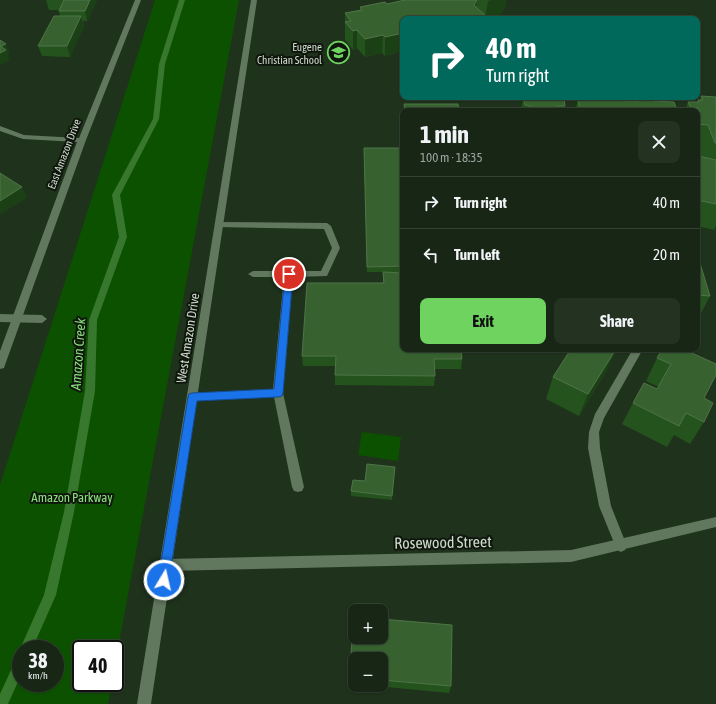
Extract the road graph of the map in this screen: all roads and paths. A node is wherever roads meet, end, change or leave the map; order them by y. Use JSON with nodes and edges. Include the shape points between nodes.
{"nodes":[{"id":1,"x":138,"y":0,"type":"edge"},
{"id":2,"x":254,"y":0,"type":"edge"},
{"id":3,"x":0,"y":128,"type":"edge"},
{"id":4,"x":82,"y":140,"type":"junction"},
{"id":5,"x":219,"y":225,"type":"junction"},
{"id":6,"x":253,"y":274,"type":"dead end"},
{"id":7,"x":289,"y":274,"type":"junction"},
{"id":8,"x":0,"y":318,"type":"edge"},
{"id":9,"x":17,"y":319,"type":"junction"},
{"id":10,"x":42,"y":319,"type":"dead end"},
{"id":11,"x":636,"y":352,"type":"edge"},
{"id":12,"x":0,"y":365,"type":"edge"},
{"id":13,"x":278,"y":393,"type":"junction"},
{"id":14,"x":192,"y":397,"type":"junction"},
{"id":15,"x":298,"y":487,"type":"dead end"},
{"id":16,"x":716,"y":522,"type":"edge"},
{"id":17,"x":621,"y":546,"type":"junction"},
{"id":18,"x":166,"y":565,"type":"junction"},
{"id":19,"x":144,"y":704,"type":"edge"}],
"edges":[{"from":1,"to":4,"type":"street","name":"East Amazon Drive"},
{"from":2,"to":5,"type":"street","name":"West Amazon Drive"},
{"from":3,"to":4,"type":"street","via":[[23,137]]},
{"from":4,"to":9,"type":"street","name":"East Amazon Drive"},
{"from":5,"to":7,"type":"street","via":[[327,226],[336,248],[324,274]]},
{"from":5,"to":14,"type":"street","name":"West Amazon Drive"},
{"from":6,"to":7,"type":"street"},
{"from":7,"to":13,"type":"street"},
{"from":8,"to":9,"type":"street"},
{"from":9,"to":10,"type":"street"},
{"from":9,"to":12,"type":"street","name":"East Amazon Drive"},
{"from":11,"to":17,"type":"street","via":[[598,417],[594,432],[594,448],[605,506]]},
{"from":13,"to":14,"type":"street"},
{"from":13,"to":15,"type":"street"},
{"from":14,"to":18,"type":"street","name":"West Amazon Drive"},
{"from":16,"to":17,"type":"street","name":"Rosewood Street"},
{"from":17,"to":18,"type":"street","name":"Rosewood Street","via":[[571,556]]},
{"from":18,"to":19,"type":"street","name":"West Amazon Drive"}]}
